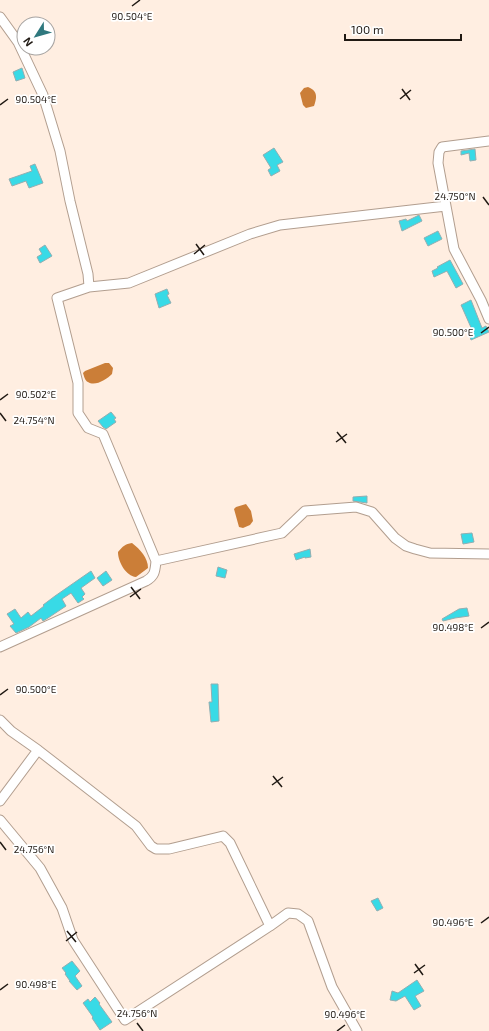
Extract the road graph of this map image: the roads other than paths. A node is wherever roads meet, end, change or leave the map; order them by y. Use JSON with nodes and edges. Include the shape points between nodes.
{"nodes":[{"id":1,"x":0,"y":17,"type":"edge"},
{"id":2,"x":489,"y":141,"type":"edge"},
{"id":3,"x":446,"y":206,"type":"junction"},
{"id":4,"x":89,"y":287,"type":"junction"},
{"id":5,"x":489,"y":319,"type":"edge"},
{"id":6,"x":489,"y":554,"type":"edge"},
{"id":7,"x":156,"y":561,"type":"junction"},
{"id":8,"x":0,"y":647,"type":"edge"},
{"id":9,"x":0,"y":720,"type":"edge"},
{"id":10,"x":38,"y":750,"type":"junction"},
{"id":11,"x":0,"y":801,"type":"edge"},
{"id":12,"x":0,"y":820,"type":"edge"},
{"id":13,"x":270,"y":926,"type":"junction"},
{"id":14,"x":356,"y":1031,"type":"edge"}],
"edges":[{"from":1,"to":4,"type":"street","via":[[18,42],[43,96],[60,151]]},
{"from":2,"to":3,"type":"street","via":[[442,147],[438,163]]},
{"from":3,"to":4,"type":"street","via":[[280,225],[250,234],[129,283]]},
{"from":3,"to":5,"type":"street","via":[[454,249]]},
{"from":4,"to":7,"type":"street","via":[[57,298],[76,372],[78,413],[88,428],[104,434]]},
{"from":6,"to":7,"type":"street","via":[[430,553],[411,548],[395,538],[372,512],[356,506],[305,511],[282,533]]},
{"from":7,"to":8,"type":"street","via":[[152,578]]},
{"from":9,"to":10,"type":"street"},
{"from":10,"to":11,"type":"street"},
{"from":10,"to":13,"type":"street","via":[[136,826],[156,849],[169,849],[223,836],[226,838]]},
{"from":12,"to":13,"type":"street","via":[[40,868],[62,908],[73,940],[125,1020]]},
{"from":13,"to":14,"type":"street","via":[[288,913],[298,914],[308,921],[332,987]]}]}
